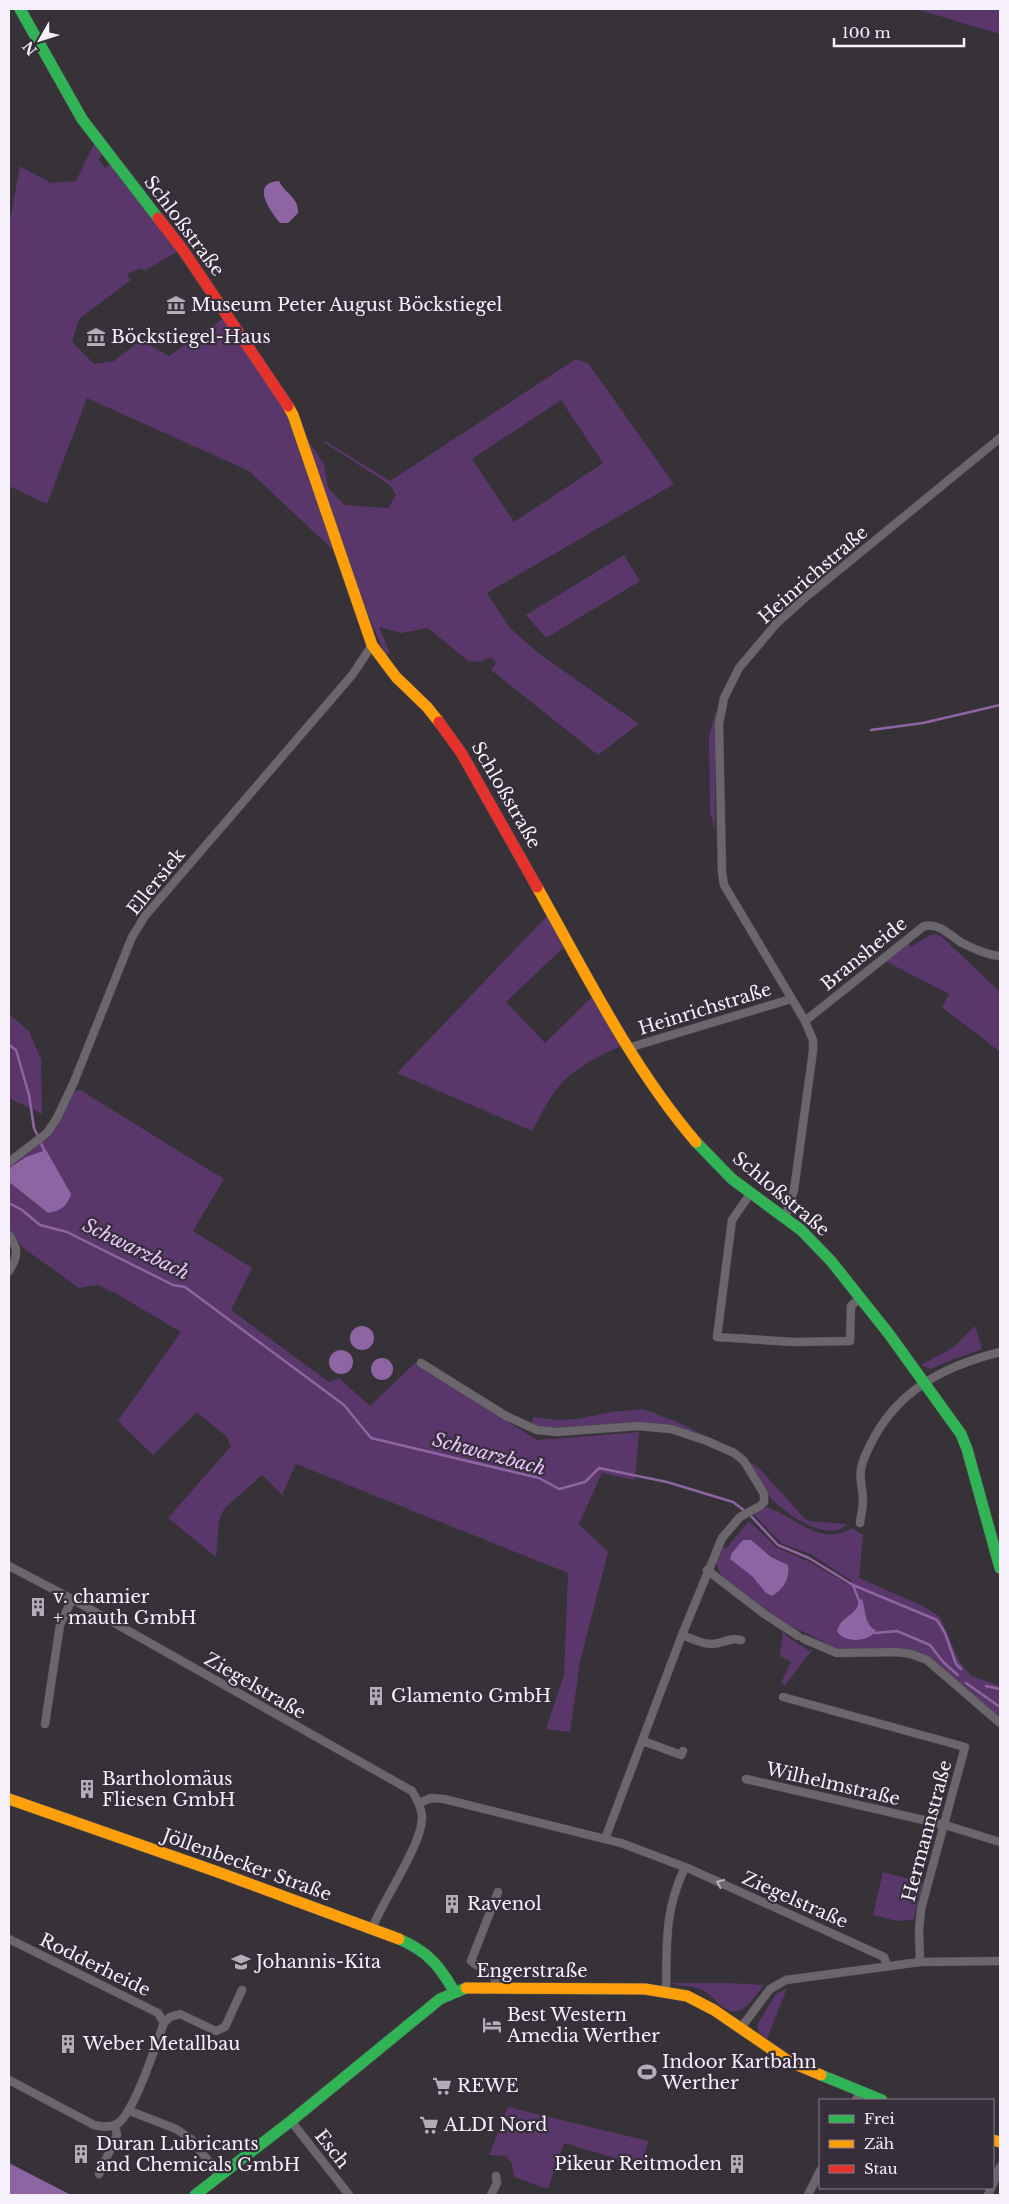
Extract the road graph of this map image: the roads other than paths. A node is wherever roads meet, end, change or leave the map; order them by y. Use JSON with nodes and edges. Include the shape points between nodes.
{"nodes":[{"id":1,"x":20,"y":9,"type":"edge"},
{"id":2,"x":1000,"y":438,"type":"edge"},
{"id":3,"x":372,"y":645,"type":"junction"},
{"id":4,"x":1000,"y":956,"type":"edge"},
{"id":5,"x":791,"y":999,"type":"junction"},
{"id":6,"x":805,"y":1021,"type":"junction"},
{"id":7,"x":628,"y":1048,"type":"junction"},
{"id":8,"x":9,"y":1162,"type":"edge"},
{"id":9,"x":750,"y":1194,"type":"junction"},
{"id":10,"x":784,"y":1218,"type":"junction"},
{"id":11,"x":9,"y":1235,"type":"edge"},
{"id":12,"x":9,"y":1271,"type":"edge"},
{"id":13,"x":861,"y":1297,"type":"junction"},
{"id":14,"x":1000,"y":1352,"type":"edge"},
{"id":15,"x":421,"y":1364,"type":"dead end"},
{"id":16,"x":924,"y":1383,"type":"junction"},
{"id":17,"x":860,"y":1523,"type":"dead end"},
{"id":18,"x":1000,"y":1562,"type":"edge"},
{"id":19,"x":9,"y":1566,"type":"edge"},
{"id":20,"x":707,"y":1570,"type":"junction"},
{"id":21,"x":72,"y":1599,"type":"junction"},
{"id":22,"x":682,"y":1635,"type":"junction"},
{"id":23,"x":741,"y":1640,"type":"dead end"},
{"id":24,"x":783,"y":1697,"type":"dead end"},
{"id":25,"x":1000,"y":1723,"type":"edge"},
{"id":26,"x":45,"y":1724,"type":"dead end"},
{"id":27,"x":643,"y":1741,"type":"junction"},
{"id":28,"x":683,"y":1751,"type":"dead end"},
{"id":29,"x":746,"y":1779,"type":"dead end"},
{"id":30,"x":9,"y":1799,"type":"edge"},
{"id":31,"x":420,"y":1803,"type":"junction"},
{"id":32,"x":945,"y":1825,"type":"junction"},
{"id":33,"x":605,"y":1839,"type":"junction"},
{"id":34,"x":1000,"y":1842,"type":"edge"},
{"id":35,"x":685,"y":1867,"type":"junction"},
{"id":36,"x":498,"y":1892,"type":"dead end"},
{"id":37,"x":372,"y":1929,"type":"junction"},
{"id":38,"x":9,"y":1939,"type":"edge"},
{"id":39,"x":1000,"y":1961,"type":"edge"},
{"id":40,"x":920,"y":1962,"type":"junction"},
{"id":41,"x":887,"y":1965,"type":"junction"},
{"id":42,"x":496,"y":1987,"type":"junction"},
{"id":43,"x":242,"y":1990,"type":"dead end"},
{"id":44,"x":454,"y":1991,"type":"junction"},
{"id":45,"x":666,"y":1991,"type":"junction"},
{"id":46,"x":164,"y":2023,"type":"junction"},
{"id":47,"x":740,"y":2029,"type":"junction"},
{"id":48,"x":9,"y":2080,"type":"edge"},
{"id":49,"x":858,"y":2096,"type":"edge"},
{"id":50,"x":876,"y":2099,"type":"edge"},
{"id":51,"x":130,"y":2111,"type":"junction"},
{"id":52,"x":291,"y":2121,"type":"junction"},
{"id":53,"x":115,"y":2125,"type":"junction"},
{"id":54,"x":1000,"y":2167,"type":"edge"},
{"id":55,"x":819,"y":2173,"type":"edge"},
{"id":56,"x":99,"y":2174,"type":"dead end"},
{"id":57,"x":220,"y":2176,"type":"junction"},
{"id":58,"x":496,"y":2176,"type":"dead end"},
{"id":59,"x":994,"y":2182,"type":"edge"},
{"id":60,"x":195,"y":2195,"type":"edge"},
{"id":61,"x":349,"y":2195,"type":"edge"},
{"id":62,"x":492,"y":2195,"type":"edge"},
{"id":63,"x":808,"y":2195,"type":"edge"}],
"edges":[{"from":1,"to":3,"type":"street","name":"Schloßstraße","via":[[82,119],[183,250],[286,403],[299,432]]},
{"from":2,"to":5,"type":"street","name":"Heinrichstraße","via":[[776,624],[740,668],[724,698],[719,724],[724,885]]},
{"from":3,"to":7,"type":"street","name":"Schloßstraße","via":[[396,676],[427,707],[462,754]]},
{"from":3,"to":8,"type":"street","name":"Ellersiek","via":[[353,674],[145,916],[132,937],[57,1118],[40,1138]]},
{"from":4,"to":6,"type":"street","name":"Bransheide","via":[[963,943],[940,927],[924,926]]},
{"from":5,"to":6,"type":"street","name":"Heinrichstraße"},
{"from":5,"to":7,"type":"street","name":"Heinrichstraße"},
{"from":6,"to":10,"type":"street","name":"Heinrichstraße","via":[[813,1040],[813,1051],[794,1190]]},
{"from":7,"to":9,"type":"street","name":"Schloßstraße","via":[[655,1088],[706,1151]]},
{"from":9,"to":10,"type":"street","name":"Schloßstraße"},
{"from":9,"to":13,"type":"street","via":[[732,1220],[717,1337],[850,1342],[851,1306]]},
{"from":10,"to":13,"type":"street","name":"Schloßstraße","via":[[812,1240]]},
{"from":11,"to":12,"type":"street","via":[[16,1244],[17,1257]]},
{"from":13,"to":16,"type":"street","name":"Schloßstraße"},
{"from":14,"to":16,"type":"street","via":[[958,1365]]},
{"from":15,"to":20,"type":"street","via":[[506,1416],[537,1430],[671,1428],[734,1453],[744,1462],[764,1494],[764,1502],[740,1517],[722,1538]]},
{"from":16,"to":17,"type":"street","via":[[887,1417],[863,1460]]},
{"from":16,"to":18,"type":"street","name":"Schloßstraße","via":[[961,1434]]},
{"from":19,"to":21,"type":"street","name":"Ziegelstraße"},
{"from":20,"to":22,"type":"street"},
{"from":20,"to":25,"type":"street","via":[[763,1613],[801,1637],[837,1653],[896,1652],[927,1660]]},
{"from":21,"to":26,"type":"street","via":[[60,1625]]},
{"from":21,"to":31,"type":"street","name":"Ziegelstraße","via":[[412,1791]]},
{"from":22,"to":23,"type":"street","via":[[707,1644],[733,1638]]},
{"from":22,"to":27,"type":"street"},
{"from":24,"to":32,"type":"street","name":"Hermannstraße","via":[[965,1747]]},
{"from":27,"to":28,"type":"street","via":[[682,1755]]},
{"from":27,"to":33,"type":"street"},
{"from":29,"to":32,"type":"street","name":"Wilhelmstraße"},
{"from":30,"to":37,"type":"street","name":"Jöllenbecker Straße"},
{"from":31,"to":33,"type":"street","name":"Ziegelstraße","via":[[431,1798],[444,1799]]},
{"from":31,"to":37,"type":"street","via":[[422,1823]]},
{"from":32,"to":34,"type":"street","name":"Wilhelmstraße"},
{"from":32,"to":40,"type":"street","name":"Hermannstraße","via":[[921,1909]]},
{"from":33,"to":35,"type":"street","name":"Ziegelstraße"},
{"from":41,"to":35,"type":"street","name":"Ziegelstraße","one_way":true,"via":[[884,1957]]},
{"from":35,"to":45,"type":"street","via":[[671,1900]]},
{"from":36,"to":42,"type":"street","via":[[472,1961],[496,1978]]},
{"from":37,"to":44,"type":"street","name":"Jöllenbecker Straße","via":[[425,1952],[435,1960]]},
{"from":38,"to":46,"type":"street","name":"Rodderheide","via":[[158,2013]]},
{"from":39,"to":40,"type":"street"},
{"from":40,"to":41,"type":"street"},
{"from":41,"to":47,"type":"street","via":[[786,1980],[770,1989]]},
{"from":42,"to":44,"type":"street","name":"Engerstraße"},
{"from":42,"to":45,"type":"street","name":"Engerstraße"},
{"from":43,"to":46,"type":"street","via":[[220,2030],[180,2014]]},
{"from":44,"to":52,"type":"street","name":"Engerstraße"},
{"from":45,"to":47,"type":"street","name":"Engerstraße","via":[[698,2001]]},
{"from":46,"to":51,"type":"street"},
{"from":47,"to":49,"type":"street","name":"Engerstraße","via":[[790,2062]]},
{"from":48,"to":53,"type":"street","via":[[94,2124],[104,2128]]},
{"from":49,"to":50,"type":"street","name":"Engerstraße"},
{"from":51,"to":53,"type":"street"},
{"from":51,"to":57,"type":"street","via":[[176,2129],[191,2139]]},
{"from":52,"to":57,"type":"street","name":"Engerstraße"},
{"from":52,"to":61,"type":"street","name":"Esch"},
{"from":53,"to":56,"type":"street","via":[[117,2135]]},
{"from":54,"to":59,"type":"street"},
{"from":55,"to":63,"type":"street"},
{"from":57,"to":60,"type":"street","name":"Engerstraße"},
{"from":58,"to":62,"type":"street"}]}
